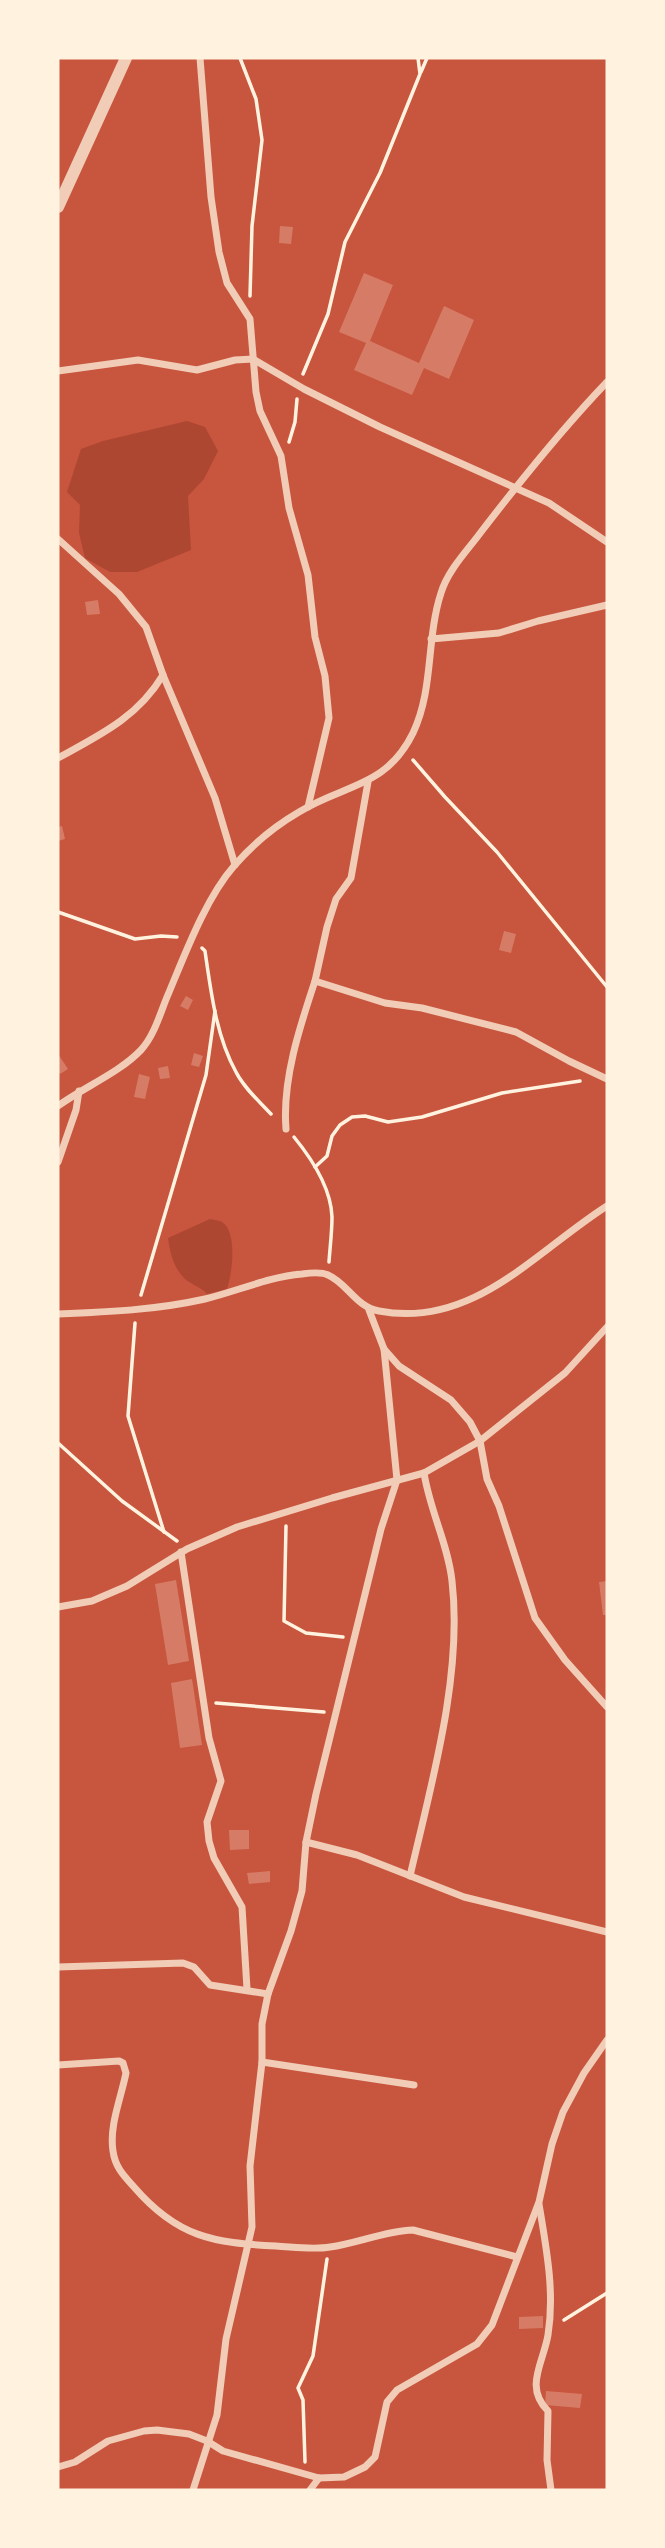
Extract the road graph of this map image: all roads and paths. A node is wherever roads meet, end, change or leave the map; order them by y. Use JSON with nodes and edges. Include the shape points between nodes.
{"nodes":[{"id":1,"x":126,"y":58,"type":"edge"},
{"id":2,"x":200,"y":58,"type":"edge"},
{"id":3,"x":240,"y":58,"type":"edge"},
{"id":4,"x":418,"y":58,"type":"edge"},
{"id":5,"x":427,"y":58,"type":"edge"},
{"id":6,"x":420,"y":74,"type":"junction"},
{"id":7,"x":58,"y":207,"type":"edge"},
{"id":8,"x":250,"y":319,"type":"junction"},
{"id":9,"x":253,"y":359,"type":"junction"},
{"id":10,"x":58,"y":371,"type":"edge"},
{"id":11,"x":607,"y":382,"type":"edge"},
{"id":12,"x":298,"y":386,"type":"junction"},
{"id":13,"x":281,"y":456,"type":"junction"},
{"id":14,"x":515,"y":488,"type":"junction"},
{"id":15,"x":58,"y":539,"type":"edge"},
{"id":16,"x":607,"y":542,"type":"edge"},
{"id":17,"x":607,"y":605,"type":"edge"},
{"id":18,"x":431,"y":639,"type":"junction"},
{"id":19,"x":163,"y":675,"type":"junction"},
{"id":20,"x":404,"y":748,"type":"junction"},
{"id":21,"x":58,"y":758,"type":"edge"},
{"id":22,"x":368,"y":782,"type":"junction"},
{"id":23,"x":309,"y":807,"type":"junction"},
{"id":24,"x":234,"y":866,"type":"junction"},
{"id":25,"x":58,"y":912,"type":"edge"},
{"id":26,"x":192,"y":939,"type":"junction"},
{"id":27,"x":316,"y":981,"type":"junction"},
{"id":28,"x":607,"y":986,"type":"edge"},
{"id":29,"x":215,"y":1011,"type":"junction"},
{"id":30,"x":607,"y":1079,"type":"edge"},
{"id":31,"x":79,"y":1091,"type":"junction"},
{"id":32,"x":60,"y":1103,"type":"edge"},
{"id":33,"x":286,"y":1129,"type":"junction"},
{"id":34,"x":58,"y":1162,"type":"edge"},
{"id":35,"x":315,"y":1167,"type":"junction"},
{"id":36,"x":607,"y":1206,"type":"edge"},
{"id":37,"x":328,"y":1275,"type":"junction"},
{"id":38,"x":369,"y":1310,"type":"junction"},
{"id":39,"x":136,"y":1311,"type":"junction"},
{"id":40,"x":58,"y":1314,"type":"edge"},
{"id":41,"x":607,"y":1327,"type":"edge"},
{"id":42,"x":384,"y":1349,"type":"junction"},
{"id":43,"x":480,"y":1441,"type":"junction"},
{"id":44,"x":58,"y":1443,"type":"edge"},
{"id":45,"x":424,"y":1473,"type":"junction"},
{"id":46,"x":397,"y":1480,"type":"junction"},
{"id":47,"x":286,"y":1511,"type":"junction"},
{"id":48,"x":164,"y":1532,"type":"junction"},
{"id":49,"x":184,"y":1550,"type":"junction"},
{"id":50,"x":58,"y":1607,"type":"edge"},
{"id":51,"x":355,"y":1640,"type":"junction"},
{"id":52,"x":204,"y":1702,"type":"junction"},
{"id":53,"x":607,"y":1707,"type":"edge"},
{"id":54,"x":336,"y":1714,"type":"junction"},
{"id":55,"x":306,"y":1842,"type":"junction"},
{"id":56,"x":410,"y":1876,"type":"junction"},
{"id":57,"x":607,"y":1932,"type":"edge"},
{"id":58,"x":58,"y":1967,"type":"edge"},
{"id":59,"x":247,"y":1989,"type":"junction"},
{"id":60,"x":268,"y":1994,"type":"junction"},
{"id":61,"x":607,"y":2040,"type":"edge"},
{"id":62,"x":262,"y":2062,"type":"junction"},
{"id":63,"x":58,"y":2065,"type":"edge"},
{"id":64,"x":414,"y":2085,"type":"dead end"},
{"id":65,"x":539,"y":2202,"type":"junction"},
{"id":66,"x":248,"y":2244,"type":"junction"},
{"id":67,"x":328,"y":2247,"type":"junction"},
{"id":68,"x":517,"y":2257,"type":"junction"},
{"id":69,"x":607,"y":2293,"type":"edge"},
{"id":70,"x":548,"y":2336,"type":"junction"},
{"id":71,"x":208,"y":2441,"type":"junction"},
{"id":72,"x":58,"y":2467,"type":"edge"},
{"id":73,"x":305,"y":2475,"type":"junction"},
{"id":74,"x":319,"y":2479,"type":"junction"},
{"id":75,"x":193,"y":2490,"type":"edge"},
{"id":76,"x":310,"y":2490,"type":"edge"},
{"id":77,"x":551,"y":2490,"type":"edge"}],
"edges":[{"from":1,"to":7,"type":"street"},
{"from":2,"to":8,"type":"street","via":[[219,252],[227,283]]},
{"from":3,"to":8,"type":"path","via":[[256,99],[262,140],[252,226]]},
{"from":4,"to":6,"type":"path"},
{"from":5,"to":6,"type":"path"},
{"from":6,"to":12,"type":"path","via":[[380,173],[345,242],[328,314]]},
{"from":8,"to":9,"type":"street"},
{"from":9,"to":10,"type":"street","via":[[197,370],[138,360]]},
{"from":9,"to":12,"type":"street"},
{"from":9,"to":13,"type":"street","via":[[260,411]]},
{"from":11,"to":14,"type":"street"},
{"from":12,"to":13,"type":"path","via":[[292,437]]},
{"from":12,"to":14,"type":"street"},
{"from":13,"to":23,"type":"street","via":[[326,676],[329,718]]},
{"from":14,"to":16,"type":"street","via":[[549,503]]},
{"from":14,"to":18,"type":"street","via":[[453,569],[441,593]]},
{"from":15,"to":19,"type":"street","via":[[119,594],[146,627]]},
{"from":17,"to":18,"type":"street","via":[[499,633]]},
{"from":18,"to":20,"type":"street","via":[[428,688]]},
{"from":19,"to":21,"type":"street","via":[[128,718]]},
{"from":19,"to":24,"type":"street","via":[[215,799]]},
{"from":20,"to":22,"type":"street","via":[[396,761]]},
{"from":20,"to":28,"type":"path"},
{"from":22,"to":23,"type":"street"},
{"from":22,"to":27,"type":"street","via":[[351,878],[336,899]]},
{"from":23,"to":24,"type":"street","via":[[272,830]]},
{"from":24,"to":26,"type":"street"},
{"from":25,"to":26,"type":"path","via":[[135,939]]},
{"from":26,"to":29,"type":"path","via":[[205,951]]},
{"from":26,"to":31,"type":"street","via":[[142,1049]]},
{"from":27,"to":30,"type":"street","via":[[385,1003],[516,1032]]},
{"from":27,"to":33,"type":"street","via":[[296,1036]]},
{"from":29,"to":33,"type":"path","via":[[236,1074]]},
{"from":29,"to":39,"type":"path","via":[[206,1075]]},
{"from":30,"to":35,"type":"path","via":[[502,1093],[422,1117],[388,1122],[352,1117],[331,1136],[327,1156]]},
{"from":31,"to":32,"type":"street"},
{"from":31,"to":34,"type":"street"},
{"from":33,"to":35,"type":"path"},
{"from":35,"to":37,"type":"path","via":[[332,1216]]},
{"from":36,"to":38,"type":"street","via":[[489,1292],[449,1308],[398,1315]]},
{"from":37,"to":38,"type":"street"},
{"from":37,"to":39,"type":"street","via":[[304,1273],[263,1280],[207,1299]]},
{"from":38,"to":42,"type":"street"},
{"from":39,"to":40,"type":"street"},
{"from":39,"to":48,"type":"path","via":[[128,1416]]},
{"from":41,"to":43,"type":"street","via":[[565,1373]]},
{"from":42,"to":43,"type":"street","via":[[399,1366],[451,1400]]},
{"from":42,"to":46,"type":"street"},
{"from":43,"to":45,"type":"street"},
{"from":43,"to":53,"type":"street","via":[[487,1479],[535,1618]]},
{"from":44,"to":48,"type":"path"},
{"from":45,"to":46,"type":"street"},
{"from":45,"to":56,"type":"street","via":[[428,1500],[450,1563],[454,1623],[444,1727]]},
{"from":46,"to":47,"type":"street"},
{"from":46,"to":51,"type":"street"},
{"from":47,"to":49,"type":"street"},
{"from":47,"to":51,"type":"path","via":[[285,1621],[306,1633]]},
{"from":48,"to":49,"type":"path"},
{"from":49,"to":50,"type":"street","via":[[115,1591]]},
{"from":49,"to":52,"type":"street"},
{"from":51,"to":54,"type":"street"},
{"from":52,"to":54,"type":"path"},
{"from":52,"to":59,"type":"street","via":[[221,1782],[207,1822],[209,1841],[242,1907]]},
{"from":54,"to":55,"type":"street"},
{"from":55,"to":56,"type":"street"},
{"from":55,"to":60,"type":"street","via":[[302,1891]]},
{"from":56,"to":57,"type":"street","via":[[464,1897]]},
{"from":58,"to":59,"type":"street","via":[[183,1963],[194,1967],[210,1985]]},
{"from":59,"to":60,"type":"street"},
{"from":60,"to":62,"type":"street"},
{"from":61,"to":65,"type":"street","via":[[563,2112]]},
{"from":62,"to":64,"type":"street"},
{"from":62,"to":66,"type":"street","via":[[250,2166],[253,2202]]},
{"from":63,"to":66,"type":"street","via":[[123,2063],[126,2073],[112,2134],[119,2170],[168,2220],[198,2236]]},
{"from":65,"to":68,"type":"street"},
{"from":65,"to":70,"type":"street","via":[[551,2285]]},
{"from":66,"to":67,"type":"street"},
{"from":66,"to":71,"type":"street","via":[[226,2340],[217,2415]]},
{"from":67,"to":68,"type":"street","via":[[413,2230]]},
{"from":67,"to":73,"type":"path","via":[[313,2356],[298,2392],[303,2400]]},
{"from":68,"to":74,"type":"street","via":[[492,2325],[477,2344],[397,2390],[387,2402],[375,2457],[365,2467],[344,2477]]},
{"from":69,"to":70,"type":"path","via":[[559,2323]]},
{"from":70,"to":77,"type":"street","via":[[536,2391],[548,2411]]},
{"from":71,"to":72,"type":"street","via":[[189,2434],[144,2431],[108,2441]]},
{"from":71,"to":73,"type":"street","via":[[223,2451]]},
{"from":71,"to":75,"type":"street"},
{"from":73,"to":74,"type":"street"},
{"from":74,"to":76,"type":"street"}]}
